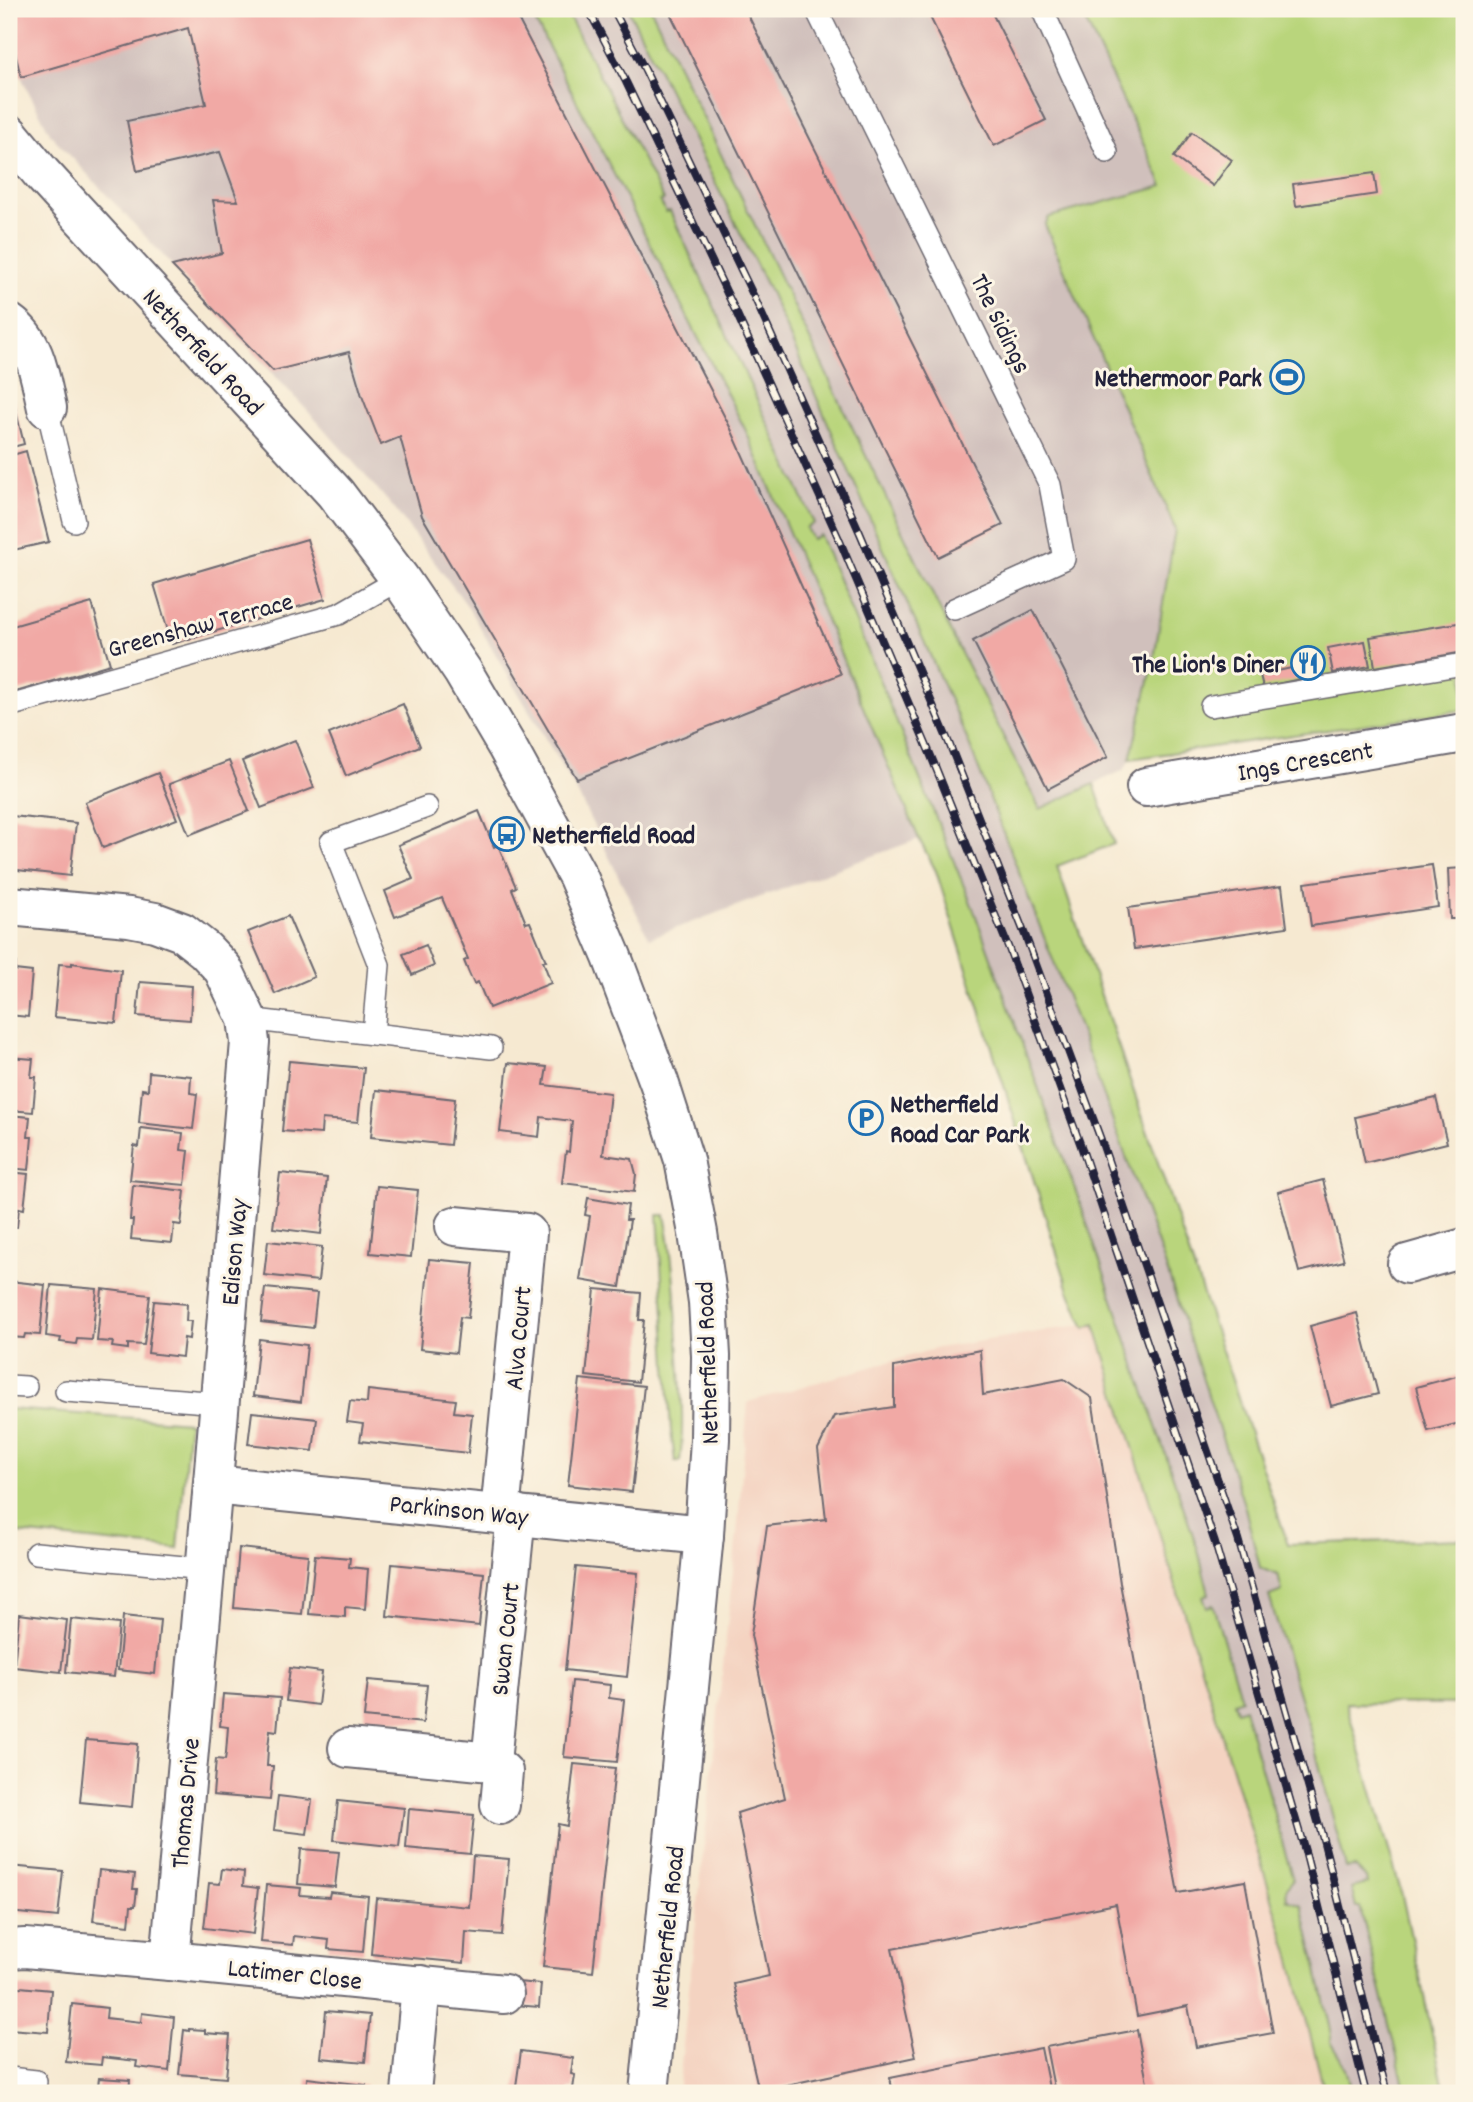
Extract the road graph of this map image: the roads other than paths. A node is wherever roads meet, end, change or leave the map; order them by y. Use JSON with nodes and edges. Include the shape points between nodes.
{"nodes":[{"id":1,"x":816,"y":9,"type":"edge"},
{"id":2,"x":1042,"y":9,"type":"edge"},
{"id":3,"x":9,"y":134,"type":"edge"},
{"id":4,"x":1107,"y":152,"type":"dead end"},
{"id":5,"x":9,"y":323,"type":"edge"},
{"id":6,"x":47,"y":408,"type":"joint"},
{"id":7,"x":74,"y":521,"type":"dead end"},
{"id":8,"x":400,"y":579,"type":"junction"},
{"id":9,"x":954,"y":609,"type":"dead end"},
{"id":10,"x":1464,"y":664,"type":"edge"},
{"id":11,"x":9,"y":706,"type":"edge"},
{"id":12,"x":1210,"y":706,"type":"dead end"},
{"id":13,"x":1464,"y":733,"type":"edge"},
{"id":14,"x":1146,"y":787,"type":"dead end"},
{"id":15,"x":427,"y":807,"type":"dead end"},
{"id":16,"x":9,"y":906,"type":"edge"},
{"id":17,"x":247,"y":1019,"type":"junction"},
{"id":18,"x":373,"y":1034,"type":"junction"},
{"id":19,"x":491,"y":1048,"type":"dead end"},
{"id":20,"x":455,"y":1226,"type":"dead end"},
{"id":21,"x":1464,"y":1248,"type":"edge"},
{"id":22,"x":1406,"y":1264,"type":"dead end"},
{"id":23,"x":66,"y":1391,"type":"dead end"},
{"id":24,"x":220,"y":1404,"type":"junction"},
{"id":25,"x":213,"y":1485,"type":"junction"},
{"id":26,"x":508,"y":1515,"type":"junction"},
{"id":27,"x":704,"y":1535,"type":"junction"},
{"id":28,"x":36,"y":1553,"type":"dead end"},
{"id":29,"x":205,"y":1569,"type":"junction"},
{"id":30,"x":348,"y":1748,"type":"dead end"},
{"id":31,"x":491,"y":1762,"type":"junction"},
{"id":32,"x":500,"y":1805,"type":"dead end"},
{"id":33,"x":9,"y":1949,"type":"edge"},
{"id":34,"x":170,"y":1961,"type":"junction"},
{"id":35,"x":421,"y":1985,"type":"junction"},
{"id":36,"x":504,"y":1994,"type":"dead end"},
{"id":37,"x":9,"y":2078,"type":"edge"},
{"id":38,"x":35,"y":2093,"type":"edge"},
{"id":39,"x":411,"y":2093,"type":"edge"},
{"id":40,"x":649,"y":2093,"type":"edge"}],
"edges":[{"from":1,"to":9,"type":"lane","name":"The Sidings","via":[[1051,485],[1065,559]]},
{"from":2,"to":4,"type":"lane"},
{"from":3,"to":8,"type":"street","name":"Netherfield Road","via":[[335,493]]},
{"from":5,"to":6,"type":"street","via":[[21,331],[34,356]]},
{"from":6,"to":7,"type":"lane"},
{"from":8,"to":11,"type":"lane","name":"Greenshaw Terrace","via":[[339,614]]},
{"from":8,"to":27,"type":"street","name":"Netherfield Road","via":[[463,672],[578,877],[659,1082],[684,1160],[709,1316],[710,1439]]},
{"from":10,"to":12,"type":"lane"},
{"from":13,"to":14,"type":"street","name":"Ings Crescent"},
{"from":15,"to":18,"type":"lane","via":[[331,842],[379,965]]},
{"from":16,"to":17,"type":"street","name":"Edison Way","via":[[129,917],[182,932],[223,970]]},
{"from":17,"to":18,"type":"lane"},
{"from":17,"to":24,"type":"street","name":"Edison Way","via":[[249,1066]]},
{"from":18,"to":19,"type":"lane"},
{"from":20,"to":26,"type":"street","name":"Alva Court","via":[[527,1233]]},
{"from":21,"to":22,"type":"street"},
{"from":23,"to":24,"type":"lane"},
{"from":24,"to":25,"type":"street","name":"Edison Way"},
{"from":25,"to":26,"type":"street","name":"Parkinson Way"},
{"from":25,"to":29,"type":"street","name":"Thomas Drive"},
{"from":26,"to":27,"type":"street","name":"Parkinson Way"},
{"from":26,"to":31,"type":"street","name":"Swan Court"},
{"from":27,"to":40,"type":"street","name":"Netherfield Road"},
{"from":28,"to":29,"type":"lane"},
{"from":29,"to":34,"type":"street","name":"Thomas Drive"},
{"from":30,"to":31,"type":"street"},
{"from":31,"to":32,"type":"street","name":"Swan Court","via":[[503,1772]]},
{"from":33,"to":34,"type":"street"},
{"from":34,"to":35,"type":"street","name":"Latimer Close"},
{"from":35,"to":36,"type":"street","name":"Latimer Close"},
{"from":35,"to":39,"type":"street"},
{"from":37,"to":38,"type":"lane","via":[[36,2081]]}]}
